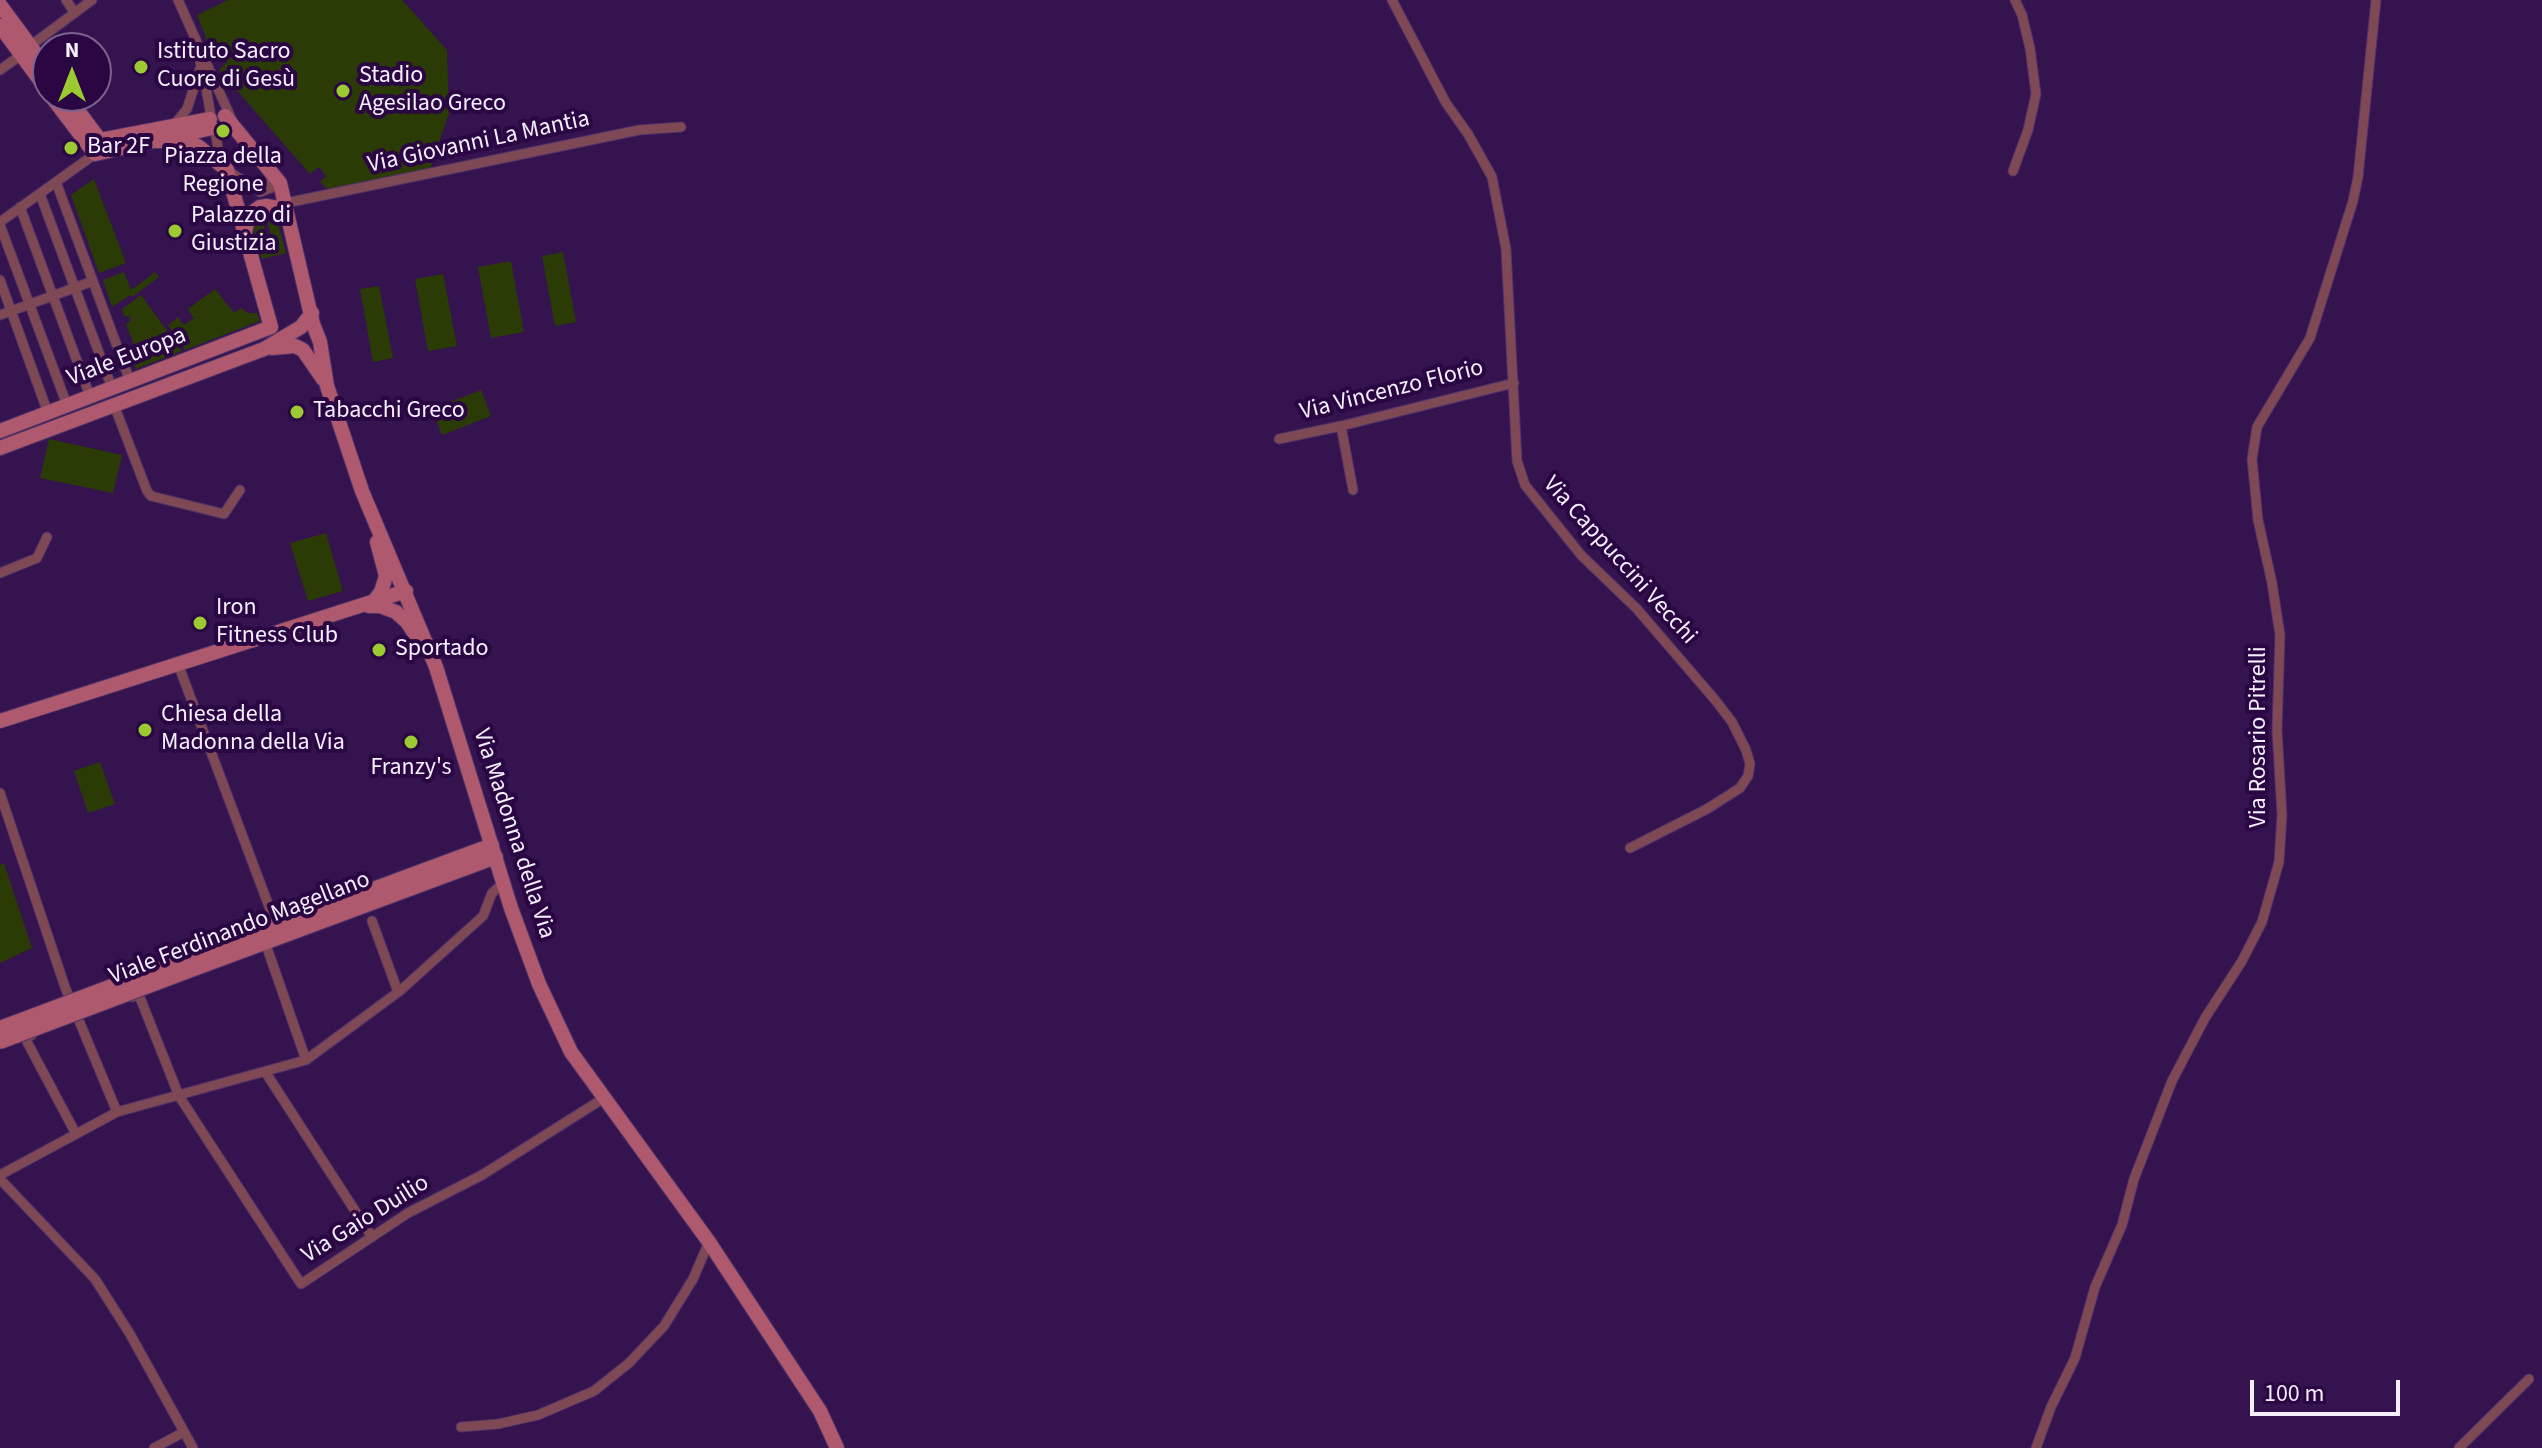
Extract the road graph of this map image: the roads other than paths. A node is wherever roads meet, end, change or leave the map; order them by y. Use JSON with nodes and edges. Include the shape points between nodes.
{"nodes":[{"id":1,"x":66,"y":0,"type":"edge"},
{"id":2,"x":92,"y":0,"type":"edge"},
{"id":3,"x":178,"y":0,"type":"edge"},
{"id":4,"x":1392,"y":0,"type":"edge"},
{"id":5,"x":2015,"y":0,"type":"edge"},
{"id":6,"x":2376,"y":0,"type":"edge"},
{"id":7,"x":0,"y":5,"type":"edge"},
{"id":8,"x":75,"y":13,"type":"junction"},
{"id":9,"x":0,"y":26,"type":"edge"},
{"id":10,"x":190,"y":28,"type":"junction"},
{"id":11,"x":26,"y":50,"type":"junction"},
{"id":12,"x":32,"y":55,"type":"edge"},
{"id":13,"x":32,"y":61,"type":"edge"},
{"id":14,"x":201,"y":66,"type":"junction"},
{"id":15,"x":0,"y":70,"type":"edge"},
{"id":16,"x":64,"y":112,"type":"edge"},
{"id":17,"x":79,"y":112,"type":"edge"},
{"id":18,"x":221,"y":121,"type":"junction"},
{"id":19,"x":173,"y":126,"type":"junction"},
{"id":20,"x":681,"y":127,"type":"dead end"},
{"id":21,"x":157,"y":141,"type":"junction"},
{"id":22,"x":95,"y":154,"type":"junction"},
{"id":23,"x":227,"y":170,"type":"junction"},
{"id":24,"x":2013,"y":171,"type":"dead end"},
{"id":25,"x":272,"y":175,"type":"junction"},
{"id":26,"x":56,"y":182,"type":"junction"},
{"id":27,"x":40,"y":194,"type":"junction"},
{"id":28,"x":20,"y":207,"type":"junction"},
{"id":29,"x":286,"y":211,"type":"junction"},
{"id":30,"x":0,"y":223,"type":"edge"},
{"id":31,"x":245,"y":232,"type":"junction"},
{"id":32,"x":0,"y":280,"type":"edge"},
{"id":33,"x":93,"y":281,"type":"junction"},
{"id":34,"x":75,"y":287,"type":"junction"},
{"id":35,"x":53,"y":295,"type":"junction"},
{"id":36,"x":30,"y":304,"type":"junction"},
{"id":37,"x":11,"y":311,"type":"junction"},
{"id":38,"x":312,"y":313,"type":"junction"},
{"id":39,"x":0,"y":315,"type":"edge"},
{"id":40,"x":271,"y":327,"type":"junction"},
{"id":41,"x":294,"y":332,"type":"junction"},
{"id":42,"x":264,"y":349,"type":"junction"},
{"id":43,"x":322,"y":360,"type":"junction"},
{"id":44,"x":130,"y":381,"type":"junction"},
{"id":45,"x":1514,"y":383,"type":"junction"},
{"id":46,"x":327,"y":386,"type":"junction"},
{"id":47,"x":112,"y":388,"type":"junction"},
{"id":48,"x":90,"y":396,"type":"junction"},
{"id":49,"x":67,"y":405,"type":"junction"},
{"id":50,"x":114,"y":405,"type":"junction"},
{"id":51,"x":48,"y":413,"type":"junction"},
{"id":52,"x":1341,"y":426,"type":"junction"},
{"id":53,"x":0,"y":431,"type":"edge"},
{"id":54,"x":1279,"y":439,"type":"dead end"},
{"id":55,"x":0,"y":448,"type":"edge"},
{"id":56,"x":240,"y":490,"type":"dead end"},
{"id":57,"x":1353,"y":490,"type":"dead end"},
{"id":58,"x":365,"y":496,"type":"junction"},
{"id":59,"x":47,"y":537,"type":"dead end"},
{"id":60,"x":0,"y":573,"type":"edge"},
{"id":61,"x":406,"y":591,"type":"junction"},
{"id":62,"x":367,"y":604,"type":"junction"},
{"id":63,"x":178,"y":664,"type":"junction"},
{"id":64,"x":436,"y":667,"type":"junction"},
{"id":65,"x":0,"y":721,"type":"edge"},
{"id":66,"x":0,"y":793,"type":"edge"},
{"id":67,"x":1630,"y":848,"type":"dead end"},
{"id":68,"x":494,"y":851,"type":"junction"},
{"id":69,"x":503,"y":883,"type":"junction"},
{"id":70,"x":372,"y":921,"type":"dead end"},
{"id":71,"x":276,"y":925,"type":"junction"},
{"id":72,"x":265,"y":942,"type":"junction"},
{"id":73,"x":184,"y":966,"type":"junction"},
{"id":74,"x":398,"y":992,"type":"junction"},
{"id":75,"x":79,"y":1018,"type":"junction"},
{"id":76,"x":0,"y":1028,"type":"edge"},
{"id":77,"x":0,"y":1042,"type":"edge"},
{"id":78,"x":306,"y":1060,"type":"junction"},
{"id":79,"x":266,"y":1073,"type":"junction"},
{"id":80,"x":179,"y":1096,"type":"junction"},
{"id":81,"x":604,"y":1098,"type":"junction"},
{"id":82,"x":117,"y":1112,"type":"junction"},
{"id":83,"x":76,"y":1134,"type":"junction"},
{"id":84,"x":0,"y":1177,"type":"edge"},
{"id":85,"x":372,"y":1237,"type":"junction"},
{"id":86,"x":709,"y":1242,"type":"junction"},
{"id":87,"x":2529,"y":1379,"type":"dead end"},
{"id":88,"x":461,"y":1427,"type":"dead end"},
{"id":89,"x":184,"y":1432,"type":"junction"},
{"id":90,"x":154,"y":1448,"type":"edge"},
{"id":91,"x":193,"y":1448,"type":"edge"},
{"id":92,"x":837,"y":1448,"type":"edge"},
{"id":93,"x":2036,"y":1448,"type":"edge"},
{"id":94,"x":2459,"y":1448,"type":"edge"}],
"edges":[{"from":1,"to":8,"type":"street"},
{"from":2,"to":8,"type":"street"},
{"from":3,"to":10,"type":"street"},
{"from":4,"to":45,"type":"street","name":"Via Cappuccini Vecchi","via":[[1492,177],[1506,249]]},
{"from":5,"to":24,"type":"street","via":[[2030,48],[2036,94]]},
{"from":6,"to":93,"type":"street","name":"Via Rosario Pitrelli","via":[[2353,201],[2310,338],[2257,427],[2252,459],[2280,635],[2279,862],[2262,922],[2172,1081],[2095,1287],[2083,1338]]},
{"from":7,"to":11,"type":"street"},
{"from":8,"to":11,"type":"street"},
{"from":9,"to":11,"type":"street"},
{"from":10,"to":14,"type":"street"},
{"from":10,"to":18,"type":"street"},
{"from":11,"to":12,"type":"street"},
{"from":11,"to":13,"type":"street"},
{"from":11,"to":15,"type":"street"},
{"from":14,"to":18,"type":"street"},
{"from":14,"to":19,"type":"street","via":[[187,109]]},
{"from":16,"to":22,"type":"street"},
{"from":17,"to":19,"type":"street","via":[[100,140]]},
{"from":18,"to":19,"type":"street"},
{"from":18,"to":21,"type":"street"},
{"from":18,"to":23,"type":"street","via":[[218,148]]},
{"from":18,"to":25,"type":"street","name":"Via Madonna della Via"},
{"from":20,"to":29,"type":"street","name":"Via Giovanni La Mantia","via":[[639,130]]},
{"from":21,"to":22,"type":"street"},
{"from":21,"to":23,"type":"street","via":[[188,141]]},
{"from":22,"to":26,"type":"street"},
{"from":23,"to":25,"type":"street","via":[[260,192],[271,188]]},
{"from":23,"to":31,"type":"street"},
{"from":25,"to":29,"type":"street","name":"Via Madonna della Via","via":[[280,183]]},
{"from":26,"to":27,"type":"street"},
{"from":26,"to":33,"type":"street"},
{"from":27,"to":28,"type":"street"},
{"from":27,"to":34,"type":"street"},
{"from":28,"to":30,"type":"street"},
{"from":28,"to":35,"type":"street"},
{"from":29,"to":31,"type":"street","via":[[260,207],[249,215]]},
{"from":29,"to":38,"type":"street","name":"Via Madonna della Via"},
{"from":30,"to":36,"type":"street"},
{"from":31,"to":40,"type":"street"},
{"from":32,"to":37,"type":"street"},
{"from":33,"to":34,"type":"street"},
{"from":33,"to":44,"type":"street"},
{"from":34,"to":35,"type":"street"},
{"from":34,"to":47,"type":"street"},
{"from":35,"to":36,"type":"street"},
{"from":35,"to":48,"type":"street"},
{"from":36,"to":37,"type":"street"},
{"from":36,"to":49,"type":"street"},
{"from":37,"to":39,"type":"street"},
{"from":37,"to":51,"type":"street"},
{"from":38,"to":41,"type":"street"},
{"from":38,"to":43,"type":"street","name":"Via Madonna della Via"},
{"from":40,"to":41,"type":"street"},
{"from":40,"to":44,"type":"street","name":"Viale Europa"},
{"from":41,"to":42,"type":"street"},
{"from":41,"to":43,"type":"street","via":[[308,338]]},
{"from":42,"to":46,"type":"street","via":[[286,345],[303,350]]},
{"from":42,"to":50,"type":"street","name":"Viale Europa"},
{"from":43,"to":46,"type":"street","name":"Via Madonna della Via"},
{"from":44,"to":47,"type":"street","name":"Viale Europa"},
{"from":45,"to":52,"type":"street","name":"Via Vincenzo Florio"},
{"from":45,"to":67,"type":"street","name":"Via Cappuccini Vecchi","via":[[1517,461],[1525,485],[1581,555],[1637,609],[1716,701],[1732,722],[1750,764],[1740,788]]},
{"from":46,"to":58,"type":"street","name":"Via Madonna della Via"},
{"from":47,"to":48,"type":"street","name":"Viale Europa"},
{"from":48,"to":49,"type":"street","name":"Viale Europa"},
{"from":49,"to":51,"type":"street","name":"Viale Europa"},
{"from":50,"to":55,"type":"street","name":"Viale Europa"},
{"from":50,"to":56,"type":"street","via":[[151,496],[224,514]]},
{"from":51,"to":53,"type":"street","name":"Viale Europa"},
{"from":52,"to":54,"type":"street","name":"Via Vincenzo Florio"},
{"from":52,"to":57,"type":"street"},
{"from":58,"to":61,"type":"street","name":"Via Madonna della Via"},
{"from":58,"to":62,"type":"street","via":[[386,576],[381,592]]},
{"from":59,"to":60,"type":"street","via":[[37,558]]},
{"from":61,"to":62,"type":"street"},
{"from":61,"to":64,"type":"street","name":"Via Madonna della Via"},
{"from":62,"to":63,"type":"street"},
{"from":62,"to":64,"type":"street","via":[[403,617]]},
{"from":63,"to":65,"type":"street"},
{"from":63,"to":71,"type":"street"},
{"from":64,"to":68,"type":"street","name":"Via Madonna della Via"},
{"from":66,"to":75,"type":"street"},
{"from":68,"to":69,"type":"street","name":"Via Madonna della Via"},
{"from":68,"to":71,"type":"street","name":"Viale Ferdinando Magellano"},
{"from":68,"to":72,"type":"street","name":"Viale Ferdinando Magellano"},
{"from":69,"to":74,"type":"street","via":[[492,893],[483,916]]},
{"from":69,"to":81,"type":"street","name":"Via Madonna della Via","via":[[539,984],[571,1052]]},
{"from":70,"to":74,"type":"street"},
{"from":71,"to":73,"type":"street","name":"Viale Ferdinando Magellano"},
{"from":72,"to":73,"type":"street","name":"Viale Ferdinando Magellano"},
{"from":72,"to":78,"type":"street"},
{"from":73,"to":76,"type":"street","name":"Viale Ferdinando Magellano","bridge":true},
{"from":73,"to":77,"type":"street","name":"Viale Ferdinando Magellano","bridge":true},
{"from":74,"to":78,"type":"street"},
{"from":75,"to":80,"type":"street","via":[[139,995]]},
{"from":75,"to":82,"type":"street"},
{"from":75,"to":83,"type":"street","via":[[25,1038]]},
{"from":78,"to":79,"type":"street"},
{"from":79,"to":80,"type":"street"},
{"from":79,"to":85,"type":"street"},
{"from":80,"to":82,"type":"street"},
{"from":80,"to":85,"type":"street","name":"Via Gaio Duilio","via":[[301,1284]]},
{"from":81,"to":85,"type":"street","name":"Via Gaio Duilio"},
{"from":81,"to":86,"type":"street","name":"Via Madonna della Via"},
{"from":82,"to":83,"type":"street"},
{"from":83,"to":84,"type":"street"},
{"from":84,"to":89,"type":"street","via":[[95,1279]]},
{"from":86,"to":88,"type":"street","via":[[664,1326],[594,1391],[538,1415]]},
{"from":86,"to":92,"type":"street","name":"Via Madonna della Via","via":[[820,1411]]},
{"from":87,"to":94,"type":"street"},
{"from":89,"to":90,"type":"street"},
{"from":89,"to":91,"type":"street"}]}
